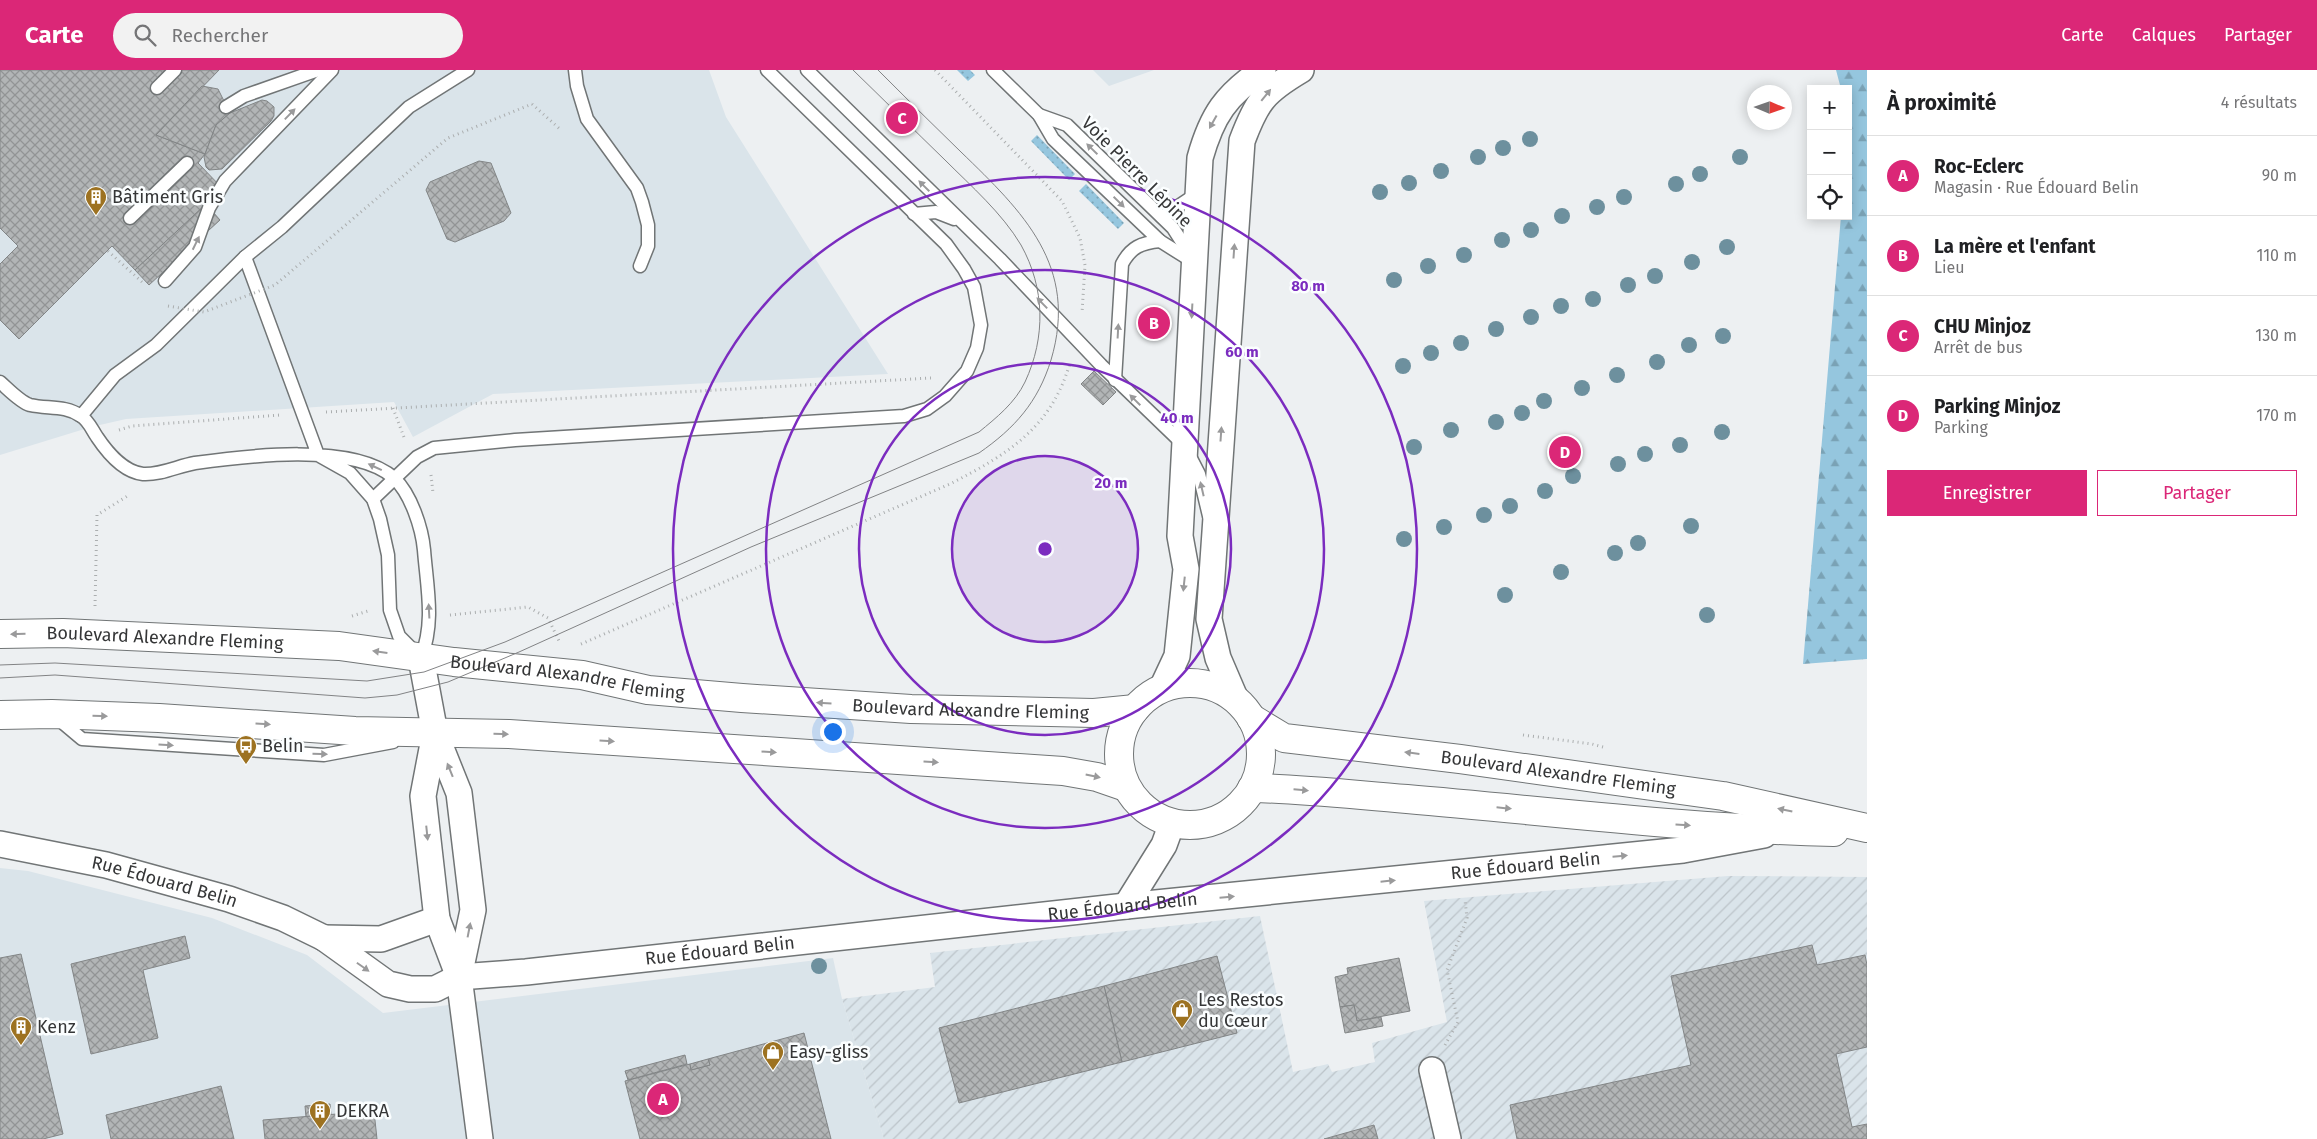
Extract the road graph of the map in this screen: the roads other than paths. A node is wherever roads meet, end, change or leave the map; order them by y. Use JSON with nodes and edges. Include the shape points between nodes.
{"nodes":[{"id":1,"x":176,"y":70,"type":"edge"},
{"id":2,"x":318,"y":70,"type":"edge"},
{"id":3,"x":332,"y":70,"type":"edge"},
{"id":4,"x":468,"y":70,"type":"edge"},
{"id":5,"x":575,"y":70,"type":"edge"},
{"id":6,"x":767,"y":70,"type":"edge"},
{"id":7,"x":807,"y":70,"type":"edge"},
{"id":8,"x":993,"y":70,"type":"edge"},
{"id":9,"x":1263,"y":70,"type":"edge"},
{"id":10,"x":1301,"y":70,"type":"edge"},
{"id":11,"x":157,"y":88,"type":"dead end"},
{"id":12,"x":226,"y":107,"type":"dead end"},
{"id":13,"x":1039,"y":115,"type":"junction"},
{"id":14,"x":188,"y":163,"type":"dead end"},
{"id":15,"x":1198,"y":193,"type":"junction"},
{"id":16,"x":914,"y":214,"type":"junction"},
{"id":17,"x":1162,"y":217,"type":"junction"},
{"id":18,"x":130,"y":218,"type":"dead end"},
{"id":19,"x":959,"y":220,"type":"junction"},
{"id":20,"x":1160,"y":241,"type":"junction"},
{"id":21,"x":245,"y":257,"type":"junction"},
{"id":22,"x":1195,"y":262,"type":"junction"},
{"id":23,"x":640,"y":266,"type":"dead end"},
{"id":24,"x":165,"y":280,"type":"dead end"},
{"id":25,"x":1230,"y":299,"type":"junction"},
{"id":26,"x":1115,"y":380,"type":"junction"},
{"id":27,"x":0,"y":382,"type":"edge"},
{"id":28,"x":81,"y":416,"type":"junction"},
{"id":29,"x":1184,"y":445,"type":"junction"},
{"id":30,"x":318,"y":455,"type":"junction"},
{"id":31,"x":395,"y":479,"type":"junction"},
{"id":32,"x":373,"y":499,"type":"junction"},
{"id":33,"x":1213,"y":535,"type":"junction"},
{"id":34,"x":0,"y":634,"type":"edge"},
{"id":35,"x":421,"y":658,"type":"junction"},
{"id":36,"x":1162,"y":688,"type":"junction"},
{"id":37,"x":1244,"y":709,"type":"junction"},
{"id":38,"x":1135,"y":710,"type":"junction"},
{"id":39,"x":0,"y":715,"type":"edge"},
{"id":40,"x":435,"y":733,"type":"junction"},
{"id":41,"x":1126,"y":787,"type":"junction"},
{"id":42,"x":1252,"y":788,"type":"junction"},
{"id":43,"x":1172,"y":823,"type":"junction"},
{"id":44,"x":1867,"y":828,"type":"edge"},
{"id":45,"x":1784,"y":831,"type":"junction"},
{"id":46,"x":1867,"y":833,"type":"edge"},
{"id":47,"x":0,"y":844,"type":"edge"},
{"id":48,"x":1126,"y":906,"type":"junction"},
{"id":49,"x":437,"y":919,"type":"junction"},
{"id":50,"x":324,"y":938,"type":"junction"},
{"id":51,"x":459,"y":977,"type":"junction"},
{"id":52,"x":1432,"y":1070,"type":"dead end"},
{"id":53,"x":480,"y":1139,"type":"edge"},
{"id":54,"x":1448,"y":1139,"type":"edge"}],
"edges":[{"from":1,"to":11,"type":"lane"},
{"from":2,"to":12,"type":"lane","via":[[244,96]]},
{"from":24,"to":3,"type":"lane","one_way":true,"via":[[195,247],[209,208],[225,181]]},
{"from":4,"to":21,"type":"lane","via":[[409,107],[282,227]]},
{"from":5,"to":23,"type":"lane","via":[[587,119],[637,188],[642,202],[648,225],[648,246]]},
{"from":6,"to":16,"type":"lane"},
{"from":19,"to":7,"type":"lane","one_way":true},
{"from":8,"to":13,"type":"lane","name":"Voie Pierre Lépine"},
{"from":9,"to":15,"type":"street","one_way":true,"via":[[1242,84],[1223,103],[1208,131],[1200,158]]},
{"from":25,"to":10,"type":"street","one_way":true,"via":[[1242,141],[1253,111],[1274,86]]},
{"from":17,"to":13,"type":"lane","name":"Voie Pierre Lépine","one_way":true,"via":[[1067,125]]},
{"from":13,"to":20,"type":"lane","name":"Voie Pierre Lépine","one_way":true,"via":[[1053,139]]},
{"from":14,"to":18,"type":"lane"},
{"from":15,"to":17,"type":"lane"},
{"from":15,"to":22,"type":"street"},
{"from":16,"to":19,"type":"lane","via":[[936,212]]},
{"from":16,"to":31,"type":"lane","via":[[946,244],[964,269],[974,287],[981,324],[978,348],[967,371],[945,396],[927,409],[904,416],[456,445],[434,448],[417,457]]},
{"from":17,"to":22,"type":"lane","name":"Voie Pierre Lépine"},
{"from":26,"to":19,"type":"lane","one_way":true},
{"from":20,"to":22,"type":"lane","name":"Voie Pierre Lépine"},
{"from":26,"to":20,"type":"lane","one_way":true,"via":[[1122,264],[1129,251],[1141,243]]},
{"from":21,"to":28,"type":"lane","via":[[156,346],[115,375]]},
{"from":21,"to":30,"type":"lane"},
{"from":22,"to":25,"type":"street"},
{"from":22,"to":29,"type":"street","one_way":true},
{"from":33,"to":25,"type":"street","one_way":true},
{"from":29,"to":26,"type":"lane","one_way":true},
{"from":27,"to":28,"type":"lane","via":[[29,404],[62,408]]},
{"from":28,"to":30,"type":"lane","via":[[122,465],[143,474],[225,459]]},
{"from":33,"to":29,"type":"lane","one_way":true,"via":[[1199,474]]},
{"from":29,"to":36,"type":"street","one_way":true,"via":[[1180,536],[1186,570],[1177,656]]},
{"from":31,"to":30,"type":"lane","one_way":true,"via":[[373,465],[348,457]]},
{"from":30,"to":32,"type":"lane","via":[[350,473]]},
{"from":31,"to":32,"type":"lane"},
{"from":35,"to":31,"type":"lane","one_way":true,"via":[[428,639],[430,614],[423,538],[413,506]]},
{"from":32,"to":35,"type":"lane","via":[[388,555],[390,610],[399,636]]},
{"from":33,"to":37,"type":"street","via":[[1209,619],[1218,658]]},
{"from":35,"to":34,"type":"street","name":"Boulevard Alexandre Fleming","one_way":true,"via":[[339,646],[63,633]]},
{"from":38,"to":35,"type":"street","name":"Boulevard Alexandre Fleming","one_way":true,"via":[[1094,713],[910,709],[732,697],[648,690],[582,675]]},
{"from":35,"to":40,"type":"street"},
{"from":36,"to":37,"type":"street","via":[[1181,683],[1201,684],[1219,689]]},
{"from":36,"to":38,"type":"street"},
{"from":37,"to":42,"type":"street","via":[[1260,741],[1260,765]]},
{"from":44,"to":37,"type":"street","name":"Boulevard Alexandre Fleming","one_way":true,"via":[[1723,796],[1284,738]]},
{"from":38,"to":41,"type":"street","via":[[1124,727],[1119,747],[1120,768]]},
{"from":39,"to":40,"type":"street","one_way":true,"via":[[178,719],[346,731]]},
{"from":40,"to":41,"type":"street","one_way":true,"via":[[509,734],[1063,771],[1097,777]]},
{"from":40,"to":49,"type":"street","one_way":true,"via":[[423,796]]},
{"from":51,"to":40,"type":"street","one_way":true,"via":[[473,910],[459,793]]},
{"from":41,"to":43,"type":"street","via":[[1138,804],[1154,816]]},
{"from":42,"to":43,"type":"street","via":[[1238,807],[1218,820],[1196,825]]},
{"from":42,"to":45,"type":"street","name":"Boulevard Alexandre Fleming","one_way":true},
{"from":43,"to":48,"type":"street","via":[[1164,845]]},
{"from":45,"to":46,"type":"street","name":"Boulevard Alexandre Fleming"},
{"from":48,"to":45,"type":"street","name":"Rue Édouard Belin","one_way":true,"via":[[1683,850]]},
{"from":47,"to":50,"type":"street","name":"Rue Édouard Belin","via":[[106,865],[229,899],[283,918]]},
{"from":48,"to":51,"type":"street","name":"Rue Édouard Belin"},
{"from":49,"to":50,"type":"street","name":"Rue Édouard Belin","via":[[381,939]]},
{"from":49,"to":51,"type":"street"},
{"from":50,"to":51,"type":"street","name":"Rue Édouard Belin","one_way":true,"via":[[388,984],[410,989],[435,989]]},
{"from":51,"to":53,"type":"street"},
{"from":52,"to":54,"type":"street"}]}
